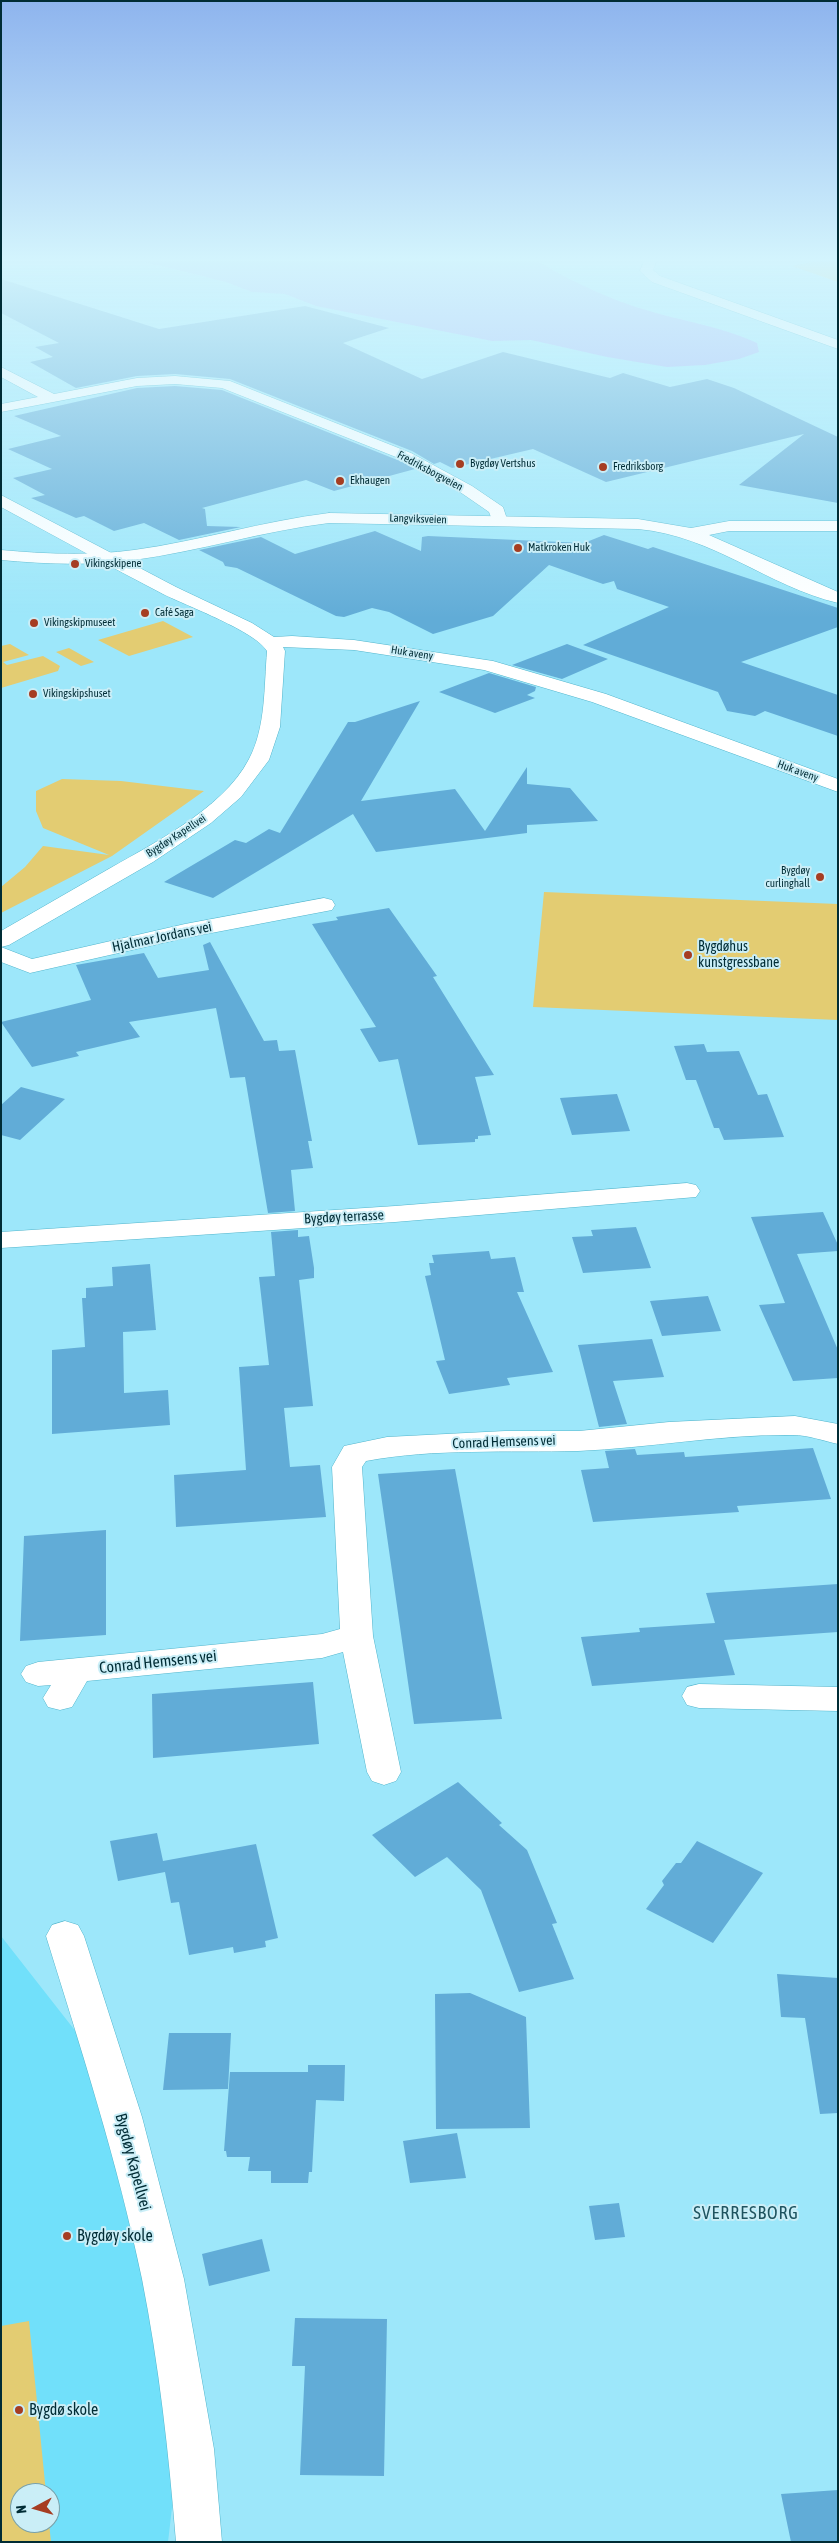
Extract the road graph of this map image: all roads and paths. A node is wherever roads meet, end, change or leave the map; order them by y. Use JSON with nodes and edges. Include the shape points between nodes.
{"nodes":[{"id":1,"x":19,"y":381,"type":"edge"},
{"id":2,"x":49,"y":397,"type":"junction"},
{"id":3,"x":1,"y":408,"type":"edge"},
{"id":4,"x":1,"y":500,"type":"edge"},
{"id":5,"x":1,"y":514,"type":"edge"},
{"id":6,"x":500,"y":522,"type":"junction"},
{"id":7,"x":838,"y":526,"type":"edge"},
{"id":8,"x":693,"y":533,"type":"junction"},
{"id":9,"x":1,"y":555,"type":"edge"},
{"id":10,"x":86,"y":558,"type":"junction"},
{"id":11,"x":109,"y":558,"type":"junction"},
{"id":12,"x":838,"y":598,"type":"edge"},
{"id":13,"x":271,"y":643,"type":"junction"},
{"id":14,"x":838,"y":786,"type":"edge"},
{"id":15,"x":324,"y":905,"type":"dead end"},
{"id":16,"x":1,"y":940,"type":"edge"},
{"id":17,"x":1,"y":954,"type":"edge"},
{"id":18,"x":687,"y":1191,"type":"dead end"},
{"id":19,"x":1,"y":1240,"type":"edge"},
{"id":20,"x":838,"y":1434,"type":"edge"},
{"id":21,"x":357,"y":1636,"type":"junction"},
{"id":22,"x":49,"y":1686,"type":"dead end"},
{"id":23,"x":699,"y":1696,"type":"dead end"},
{"id":24,"x":838,"y":1699,"type":"edge"},
{"id":25,"x":384,"y":1772,"type":"dead end"},
{"id":26,"x":65,"y":1936,"type":"dead end"},
{"id":27,"x":199,"y":2542,"type":"edge"}],
"edges":[{"from":1,"to":2,"type":"street"},
{"from":2,"to":3,"type":"street","name":"Fredriksborgveien"},
{"from":2,"to":6,"type":"street","name":"Fredriksborgveien","via":[[144,382],[225,384],[406,456],[466,489],[496,510]]},
{"from":4,"to":11,"type":"street"},
{"from":5,"to":10,"type":"street"},
{"from":6,"to":8,"type":"street","name":"Langviksveien","via":[[654,525]]},
{"from":6,"to":11,"type":"street","name":"Langviksveien","via":[[317,519],[282,523],[148,553]]},
{"from":7,"to":8,"type":"street","name":"Langviksveien","via":[[729,526]]},
{"from":8,"to":12,"type":"street"},
{"from":9,"to":10,"type":"street","name":"Langviksveien"},
{"from":10,"to":11,"type":"street","name":"Langviksveien"},
{"from":11,"to":13,"type":"street","via":[[246,627]]},
{"from":13,"to":14,"type":"street","name":"Huk aveny","via":[[292,641],[354,645],[486,665],[599,698]]},
{"from":13,"to":16,"type":"street","name":"Bygdøy Kapellvei","via":[[276,651],[270,728],[259,760],[234,793],[204,819],[153,852]]},
{"from":15,"to":17,"type":"street","name":"Hjalmar Jordans vei","via":[[30,966]]},
{"from":18,"to":19,"type":"street","name":"Bygdøy terrasse"},
{"from":20,"to":21,"type":"street","name":"Conrad Hemsens vei","via":[[795,1425],[579,1441],[505,1440],[387,1447],[355,1453],[348,1467]]},
{"from":21,"to":22,"type":"street","name":"Conrad Hemsens vei","via":[[322,1646],[77,1670]]},
{"from":21,"to":25,"type":"street","name":"Conrad Hemsens vei"},
{"from":23,"to":24,"type":"street"},
{"from":26,"to":27,"type":"street","name":"Bygdøy Kapellvei","via":[[122,2117],[164,2279],[191,2448]]}]}
